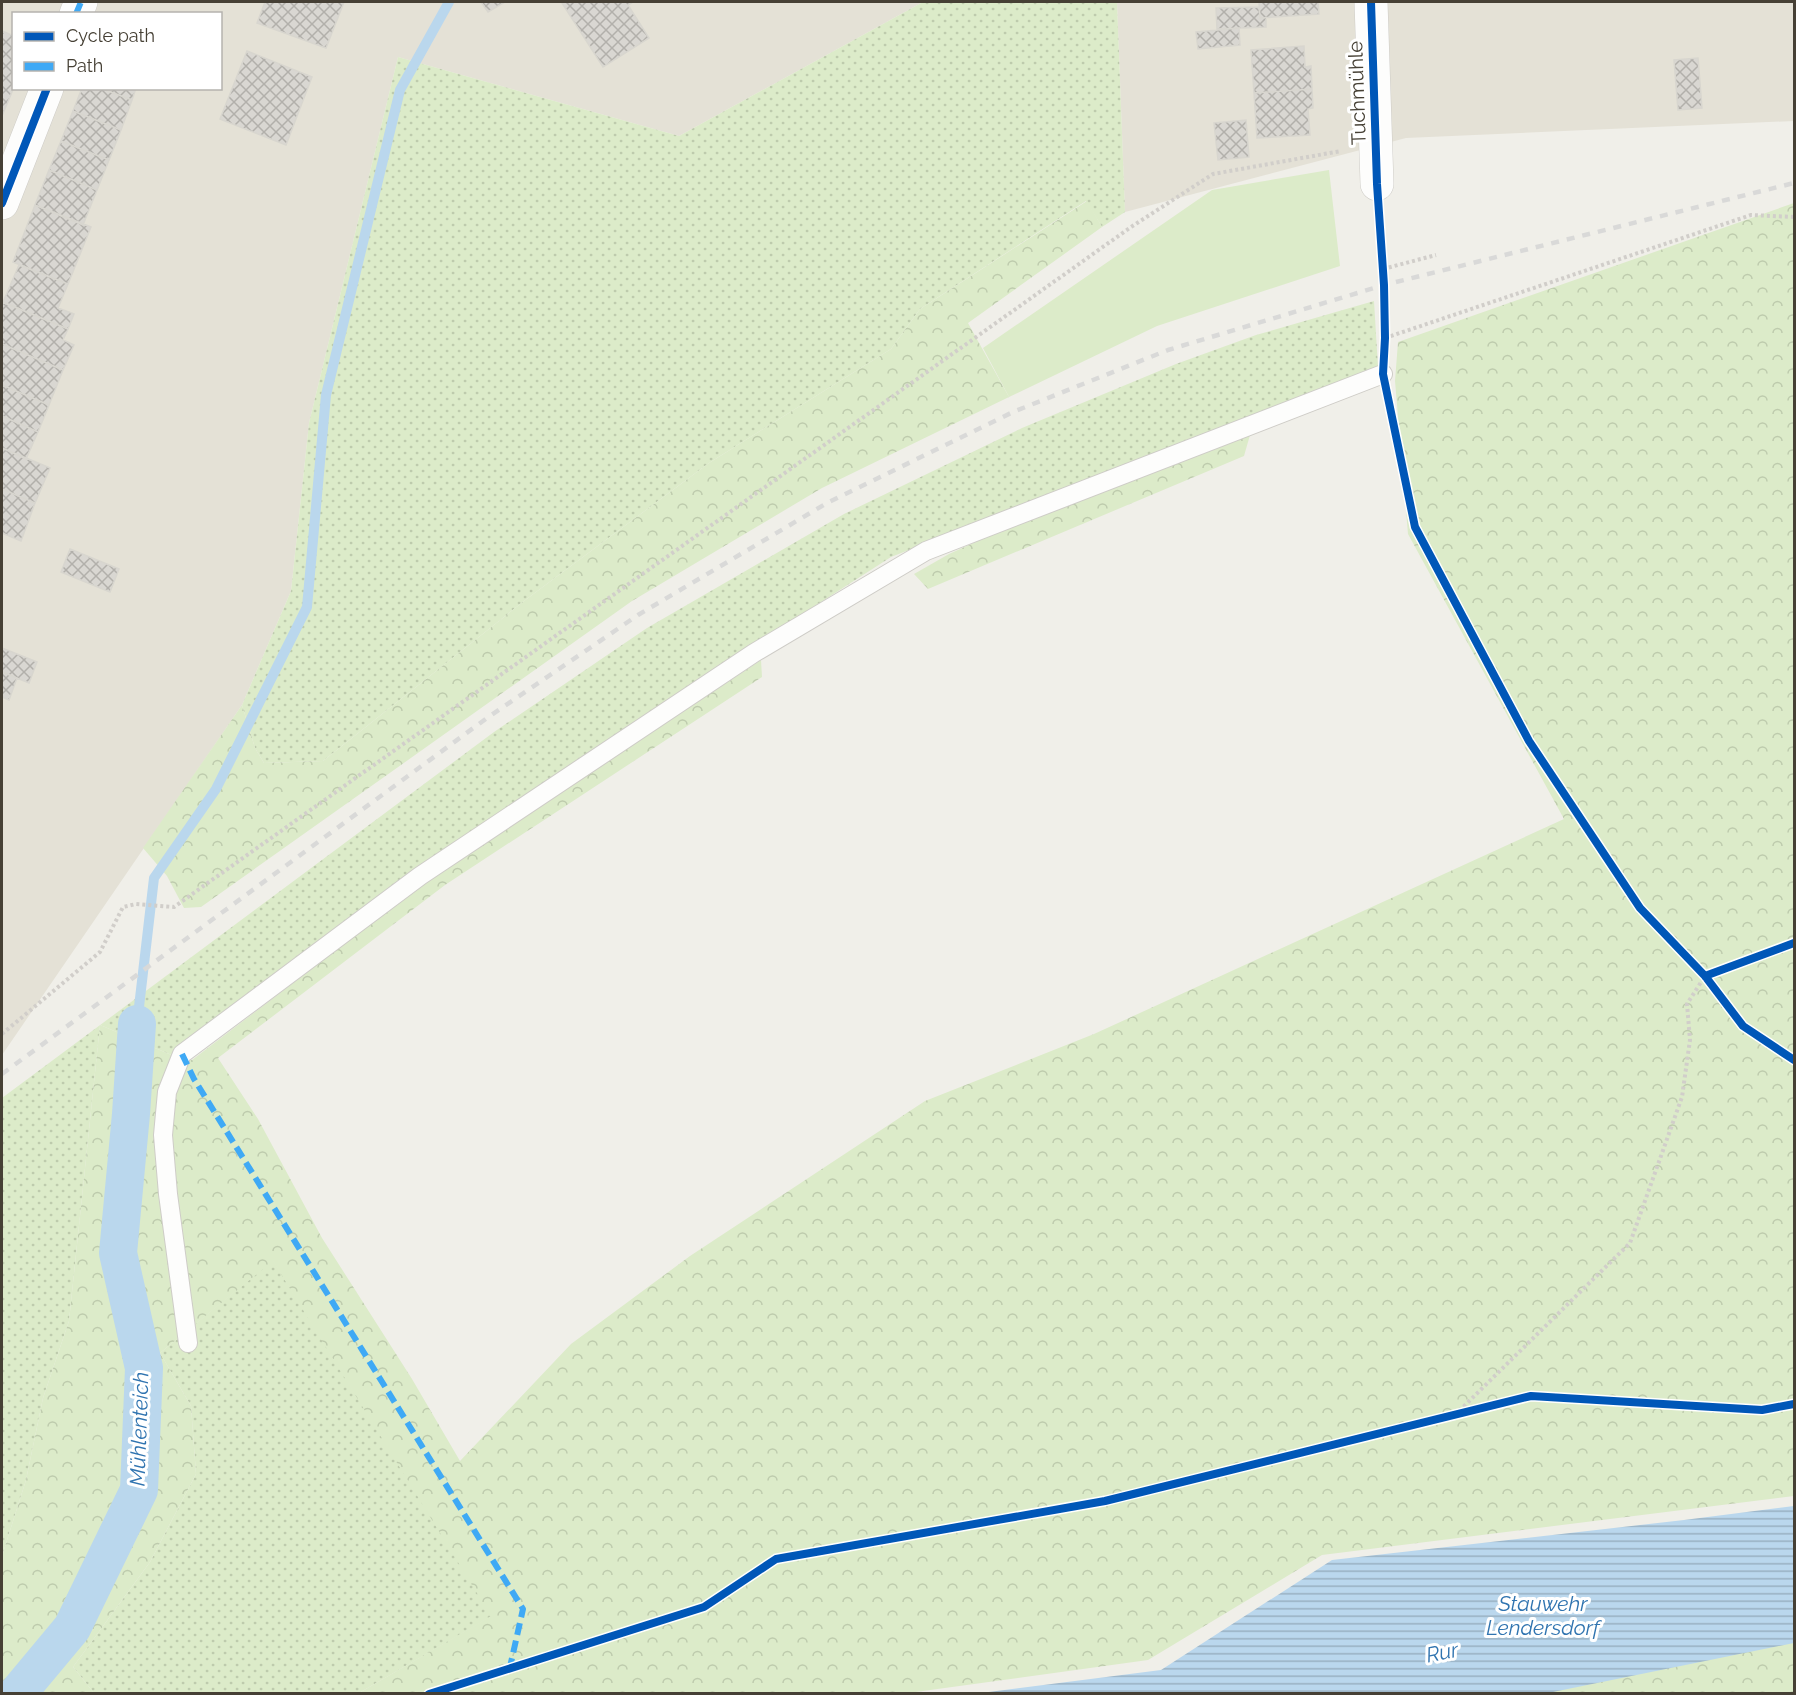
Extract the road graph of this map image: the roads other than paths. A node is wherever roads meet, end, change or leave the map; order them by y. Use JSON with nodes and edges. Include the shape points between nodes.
{"nodes":[{"id":1,"x":1371,"y":2,"type":"edge"},
{"id":2,"x":46,"y":90,"type":"edge"},
{"id":3,"x":1377,"y":184,"type":"dead end"},
{"id":4,"x":2,"y":203,"type":"edge"},
{"id":5,"x":1383,"y":374,"type":"road end"},
{"id":6,"x":188,"y":1343,"type":"dead end"}],
"edges":[{"from":1,"to":3,"type":"street","name":"Tuchmühle"},
{"from":2,"to":4,"type":"street"},
{"from":5,"to":6,"type":"lane","via":[[926,551],[754,653],[420,876],[182,1054],[167,1092],[163,1136]]}]}
